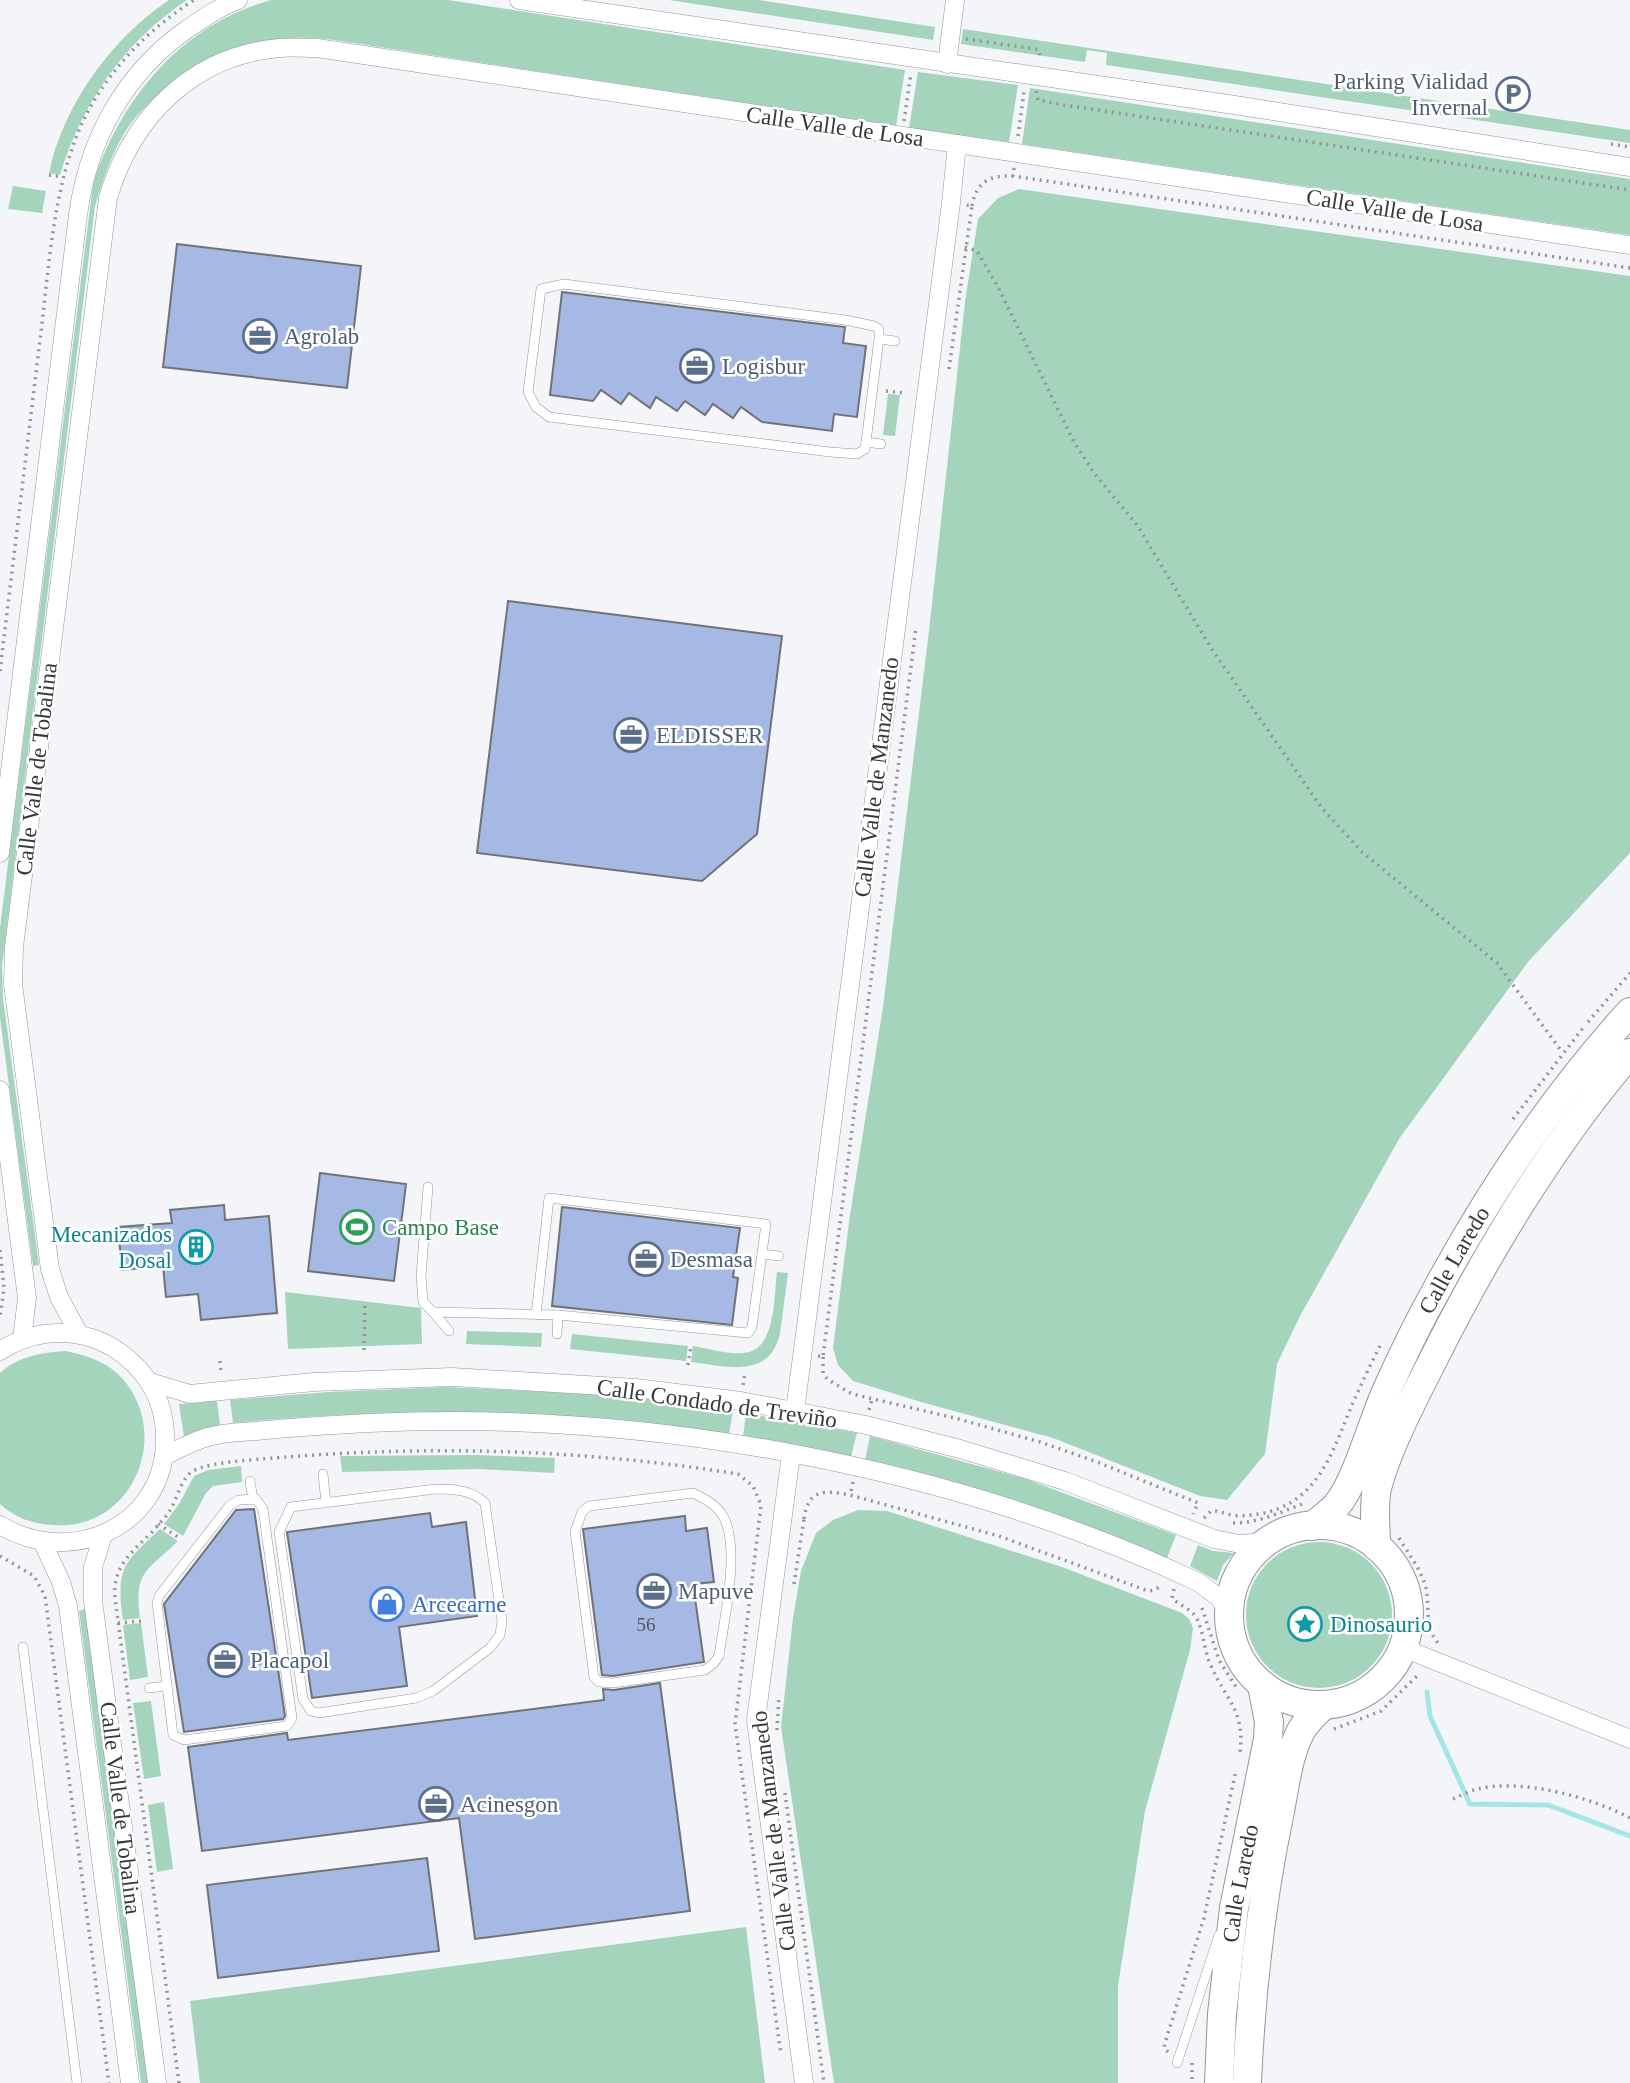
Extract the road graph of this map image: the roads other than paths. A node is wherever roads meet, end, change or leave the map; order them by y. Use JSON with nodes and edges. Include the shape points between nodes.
{"nodes":[{"id":1,"x":238,"y":0,"type":"edge"},
{"id":2,"x":519,"y":0,"type":"edge"},
{"id":3,"x":955,"y":0,"type":"edge"},
{"id":4,"x":947,"y":64,"type":"junction"},
{"id":5,"x":957,"y":144,"type":"junction"},
{"id":6,"x":1630,"y":167,"type":"edge"},
{"id":7,"x":108,"y":198,"type":"joint"},
{"id":8,"x":1630,"y":245,"type":"edge"},
{"id":9,"x":879,"y":339,"type":"junction"},
{"id":10,"x":895,"y":341,"type":"dead end"},
{"id":11,"x":866,"y":442,"type":"junction"},
{"id":12,"x":881,"y":444,"type":"dead end"},
{"id":13,"x":0,"y":853,"type":"edge"},
{"id":14,"x":1630,"y":1012,"type":"edge"},
{"id":15,"x":1630,"y":1053,"type":"edge"},
{"id":16,"x":0,"y":1090,"type":"edge"},
{"id":17,"x":428,"y":1186,"type":"dead end"},
{"id":18,"x":762,"y":1254,"type":"junction"},
{"id":19,"x":779,"y":1256,"type":"dead end"},
{"id":20,"x":433,"y":1312,"type":"junction"},
{"id":21,"x":536,"y":1315,"type":"junction"},
{"id":22,"x":558,"y":1315,"type":"junction"},
{"id":23,"x":449,"y":1331,"type":"dead end"},
{"id":24,"x":79,"y":1334,"type":"junction"},
{"id":25,"x":557,"y":1334,"type":"dead end"},
{"id":26,"x":22,"y":1339,"type":"junction"},
{"id":27,"x":0,"y":1351,"type":"edge"},
{"id":28,"x":150,"y":1382,"type":"junction"},
{"id":29,"x":795,"y":1411,"type":"junction"},
{"id":30,"x":791,"y":1454,"type":"junction"},
{"id":31,"x":164,"y":1456,"type":"junction"},
{"id":32,"x":323,"y":1474,"type":"dead end"},
{"id":33,"x":250,"y":1481,"type":"dead end"},
{"id":34,"x":253,"y":1500,"type":"junction"},
{"id":35,"x":326,"y":1503,"type":"junction"},
{"id":36,"x":1309,"y":1514,"type":"junction"},
{"id":37,"x":0,"y":1525,"type":"edge"},
{"id":38,"x":103,"y":1535,"type":"junction"},
{"id":39,"x":1385,"y":1537,"type":"junction"},
{"id":40,"x":1266,"y":1542,"type":"junction"},
{"id":41,"x":43,"y":1543,"type":"junction"},
{"id":42,"x":1229,"y":1611,"type":"junction"},
{"id":43,"x":725,"y":1637,"type":"joint"},
{"id":44,"x":23,"y":1647,"type":"dead end"},
{"id":45,"x":1403,"y":1648,"type":"junction"},
{"id":46,"x":167,"y":1686,"type":"junction"},
{"id":47,"x":149,"y":1688,"type":"dead end"},
{"id":48,"x":1253,"y":1692,"type":"junction"},
{"id":49,"x":1324,"y":1705,"type":"junction"},
{"id":50,"x":1630,"y":1739,"type":"edge"},
{"id":51,"x":1241,"y":1871,"type":"junction"},
{"id":52,"x":1177,"y":2063,"type":"dead end"},
{"id":53,"x":77,"y":2083,"type":"edge"},
{"id":54,"x":130,"y":2083,"type":"edge"},
{"id":55,"x":157,"y":2083,"type":"edge"},
{"id":56,"x":804,"y":2083,"type":"edge"},
{"id":57,"x":1219,"y":2083,"type":"edge"},
{"id":58,"x":1247,"y":2083,"type":"edge"}],
"edges":[{"from":1,"to":13,"type":"street","name":"Calle Valle de Tobalina","via":[[168,43],[133,78],[97,139],[82,188]]},
{"from":2,"to":4,"type":"street"},
{"from":3,"to":4,"type":"street"},
{"from":4,"to":6,"type":"street"},
{"from":5,"to":7,"type":"street","name":"Calle Valle de Losa","via":[[317,48],[278,48],[204,71],[162,102],[140,126],[121,158]]},
{"from":5,"to":8,"type":"street","name":"Calle Valle de Losa"},
{"from":5,"to":29,"type":"street","name":"Calle Valle de Manzanedo"},
{"from":7,"to":24,"type":"street","name":"Calle Valle de Tobalina","via":[[13,973],[50,1269]]},
{"from":9,"to":10,"type":"lane"},
{"from":9,"to":11,"type":"lane"},
{"from":9,"to":11,"type":"lane","via":[[880,329],[845,320],[564,284],[541,289],[531,366],[528,392],[536,407],[549,417],[830,452],[856,454],[865,449]]},
{"from":11,"to":12,"type":"lane"},
{"from":14,"to":36,"type":"main road","name":"Calle Laredo","via":[[1525,1146],[1471,1229],[1389,1385],[1343,1497],[1328,1514]]},
{"from":15,"to":39,"type":"main road","name":"Calle Laredo","via":[[1531,1186],[1462,1301],[1381,1476],[1375,1503]]},
{"from":16,"to":26,"type":"street","via":[[27,1298]]},
{"from":17,"to":20,"type":"lane","via":[[421,1276],[423,1302]]},
{"from":18,"to":19,"type":"lane"},
{"from":18,"to":21,"type":"lane","via":[[766,1224],[549,1198]]},
{"from":18,"to":22,"type":"lane","via":[[748,1333]]},
{"from":20,"to":21,"type":"lane"},
{"from":20,"to":23,"type":"lane"},
{"from":21,"to":22,"type":"lane"},
{"from":22,"to":25,"type":"lane"},
{"from":24,"to":26,"type":"street","via":[[50,1333]]},
{"from":24,"to":28,"type":"street","via":[[107,1343],[131,1360]]},
{"from":26,"to":27,"type":"street"},
{"from":28,"to":29,"type":"street","name":"Calle Condado de Treviño","via":[[190,1394],[366,1378],[453,1377],[636,1388]]},
{"from":28,"to":31,"type":"street","via":[[163,1418]]},
{"from":29,"to":40,"type":"street","name":"Calle Condado de Treviño","via":[[866,1425],[1043,1474],[1225,1542]]},
{"from":30,"to":31,"type":"street","name":"Calle Condado de Treviño","via":[[631,1431],[454,1422],[228,1433],[203,1438]]},
{"from":30,"to":42,"type":"street","name":"Calle Condado de Treviño","via":[[942,1489],[1031,1516],[1166,1577],[1211,1590]]},
{"from":30,"to":56,"type":"street","name":"Calle Valle de Manzanedo","via":[[756,1720]]},
{"from":31,"to":38,"type":"street","via":[[155,1484],[139,1509]]},
{"from":32,"to":35,"type":"lane"},
{"from":33,"to":34,"type":"lane"},
{"from":34,"to":46,"type":"lane","via":[[230,1505],[159,1596]]},
{"from":34,"to":46,"type":"lane","via":[[263,1509],[291,1722],[184,1740],[173,1735]]},
{"from":35,"to":35,"type":"lane","via":[[436,1489],[477,1495],[485,1503],[502,1620],[490,1648],[433,1691],[416,1698],[311,1711],[303,1699],[279,1532],[291,1507]]},
{"from":36,"to":39,"type":"main road","via":[[1330,1526]]},
{"from":36,"to":40,"type":"main road"},
{"from":37,"to":41,"type":"street"},
{"from":38,"to":41,"type":"street","via":[[63,1544]]},
{"from":38,"to":55,"type":"street","name":"Calle Valle de Tobalina","via":[[93,1567],[93,1601]]},
{"from":39,"to":45,"type":"main road","via":[[1389,1560],[1406,1592],[1408,1630]]},
{"from":40,"to":42,"type":"main road","via":[[1240,1572]]},
{"from":41,"to":54,"type":"street","name":"Calle Valle de Tobalina","via":[[68,1606]]},
{"from":42,"to":48,"type":"main road","via":[[1230,1632]]},
{"from":43,"to":43,"type":"lane","via":[[732,1550],[723,1515],[710,1501],[693,1493],[589,1506],[582,1512],[575,1532],[594,1677],[599,1682],[613,1684],[705,1670],[719,1656]]},
{"from":44,"to":53,"type":"lane"},
{"from":45,"to":49,"type":"main road","via":[[1394,1666],[1364,1693]]},
{"from":45,"to":50,"type":"street"},
{"from":46,"to":47,"type":"lane"},
{"from":48,"to":49,"type":"main road"},
{"from":48,"to":51,"type":"main road","name":"Calle Laredo","via":[[1269,1722],[1268,1739]]},
{"from":49,"to":58,"type":"main road","name":"Calle Laredo","via":[[1306,1723],[1294,1746],[1275,1834],[1256,1947]]},
{"from":51,"to":52,"type":"lane"},
{"from":51,"to":57,"type":"main road","name":"Calle Laredo","via":[[1225,1982]]}]}
